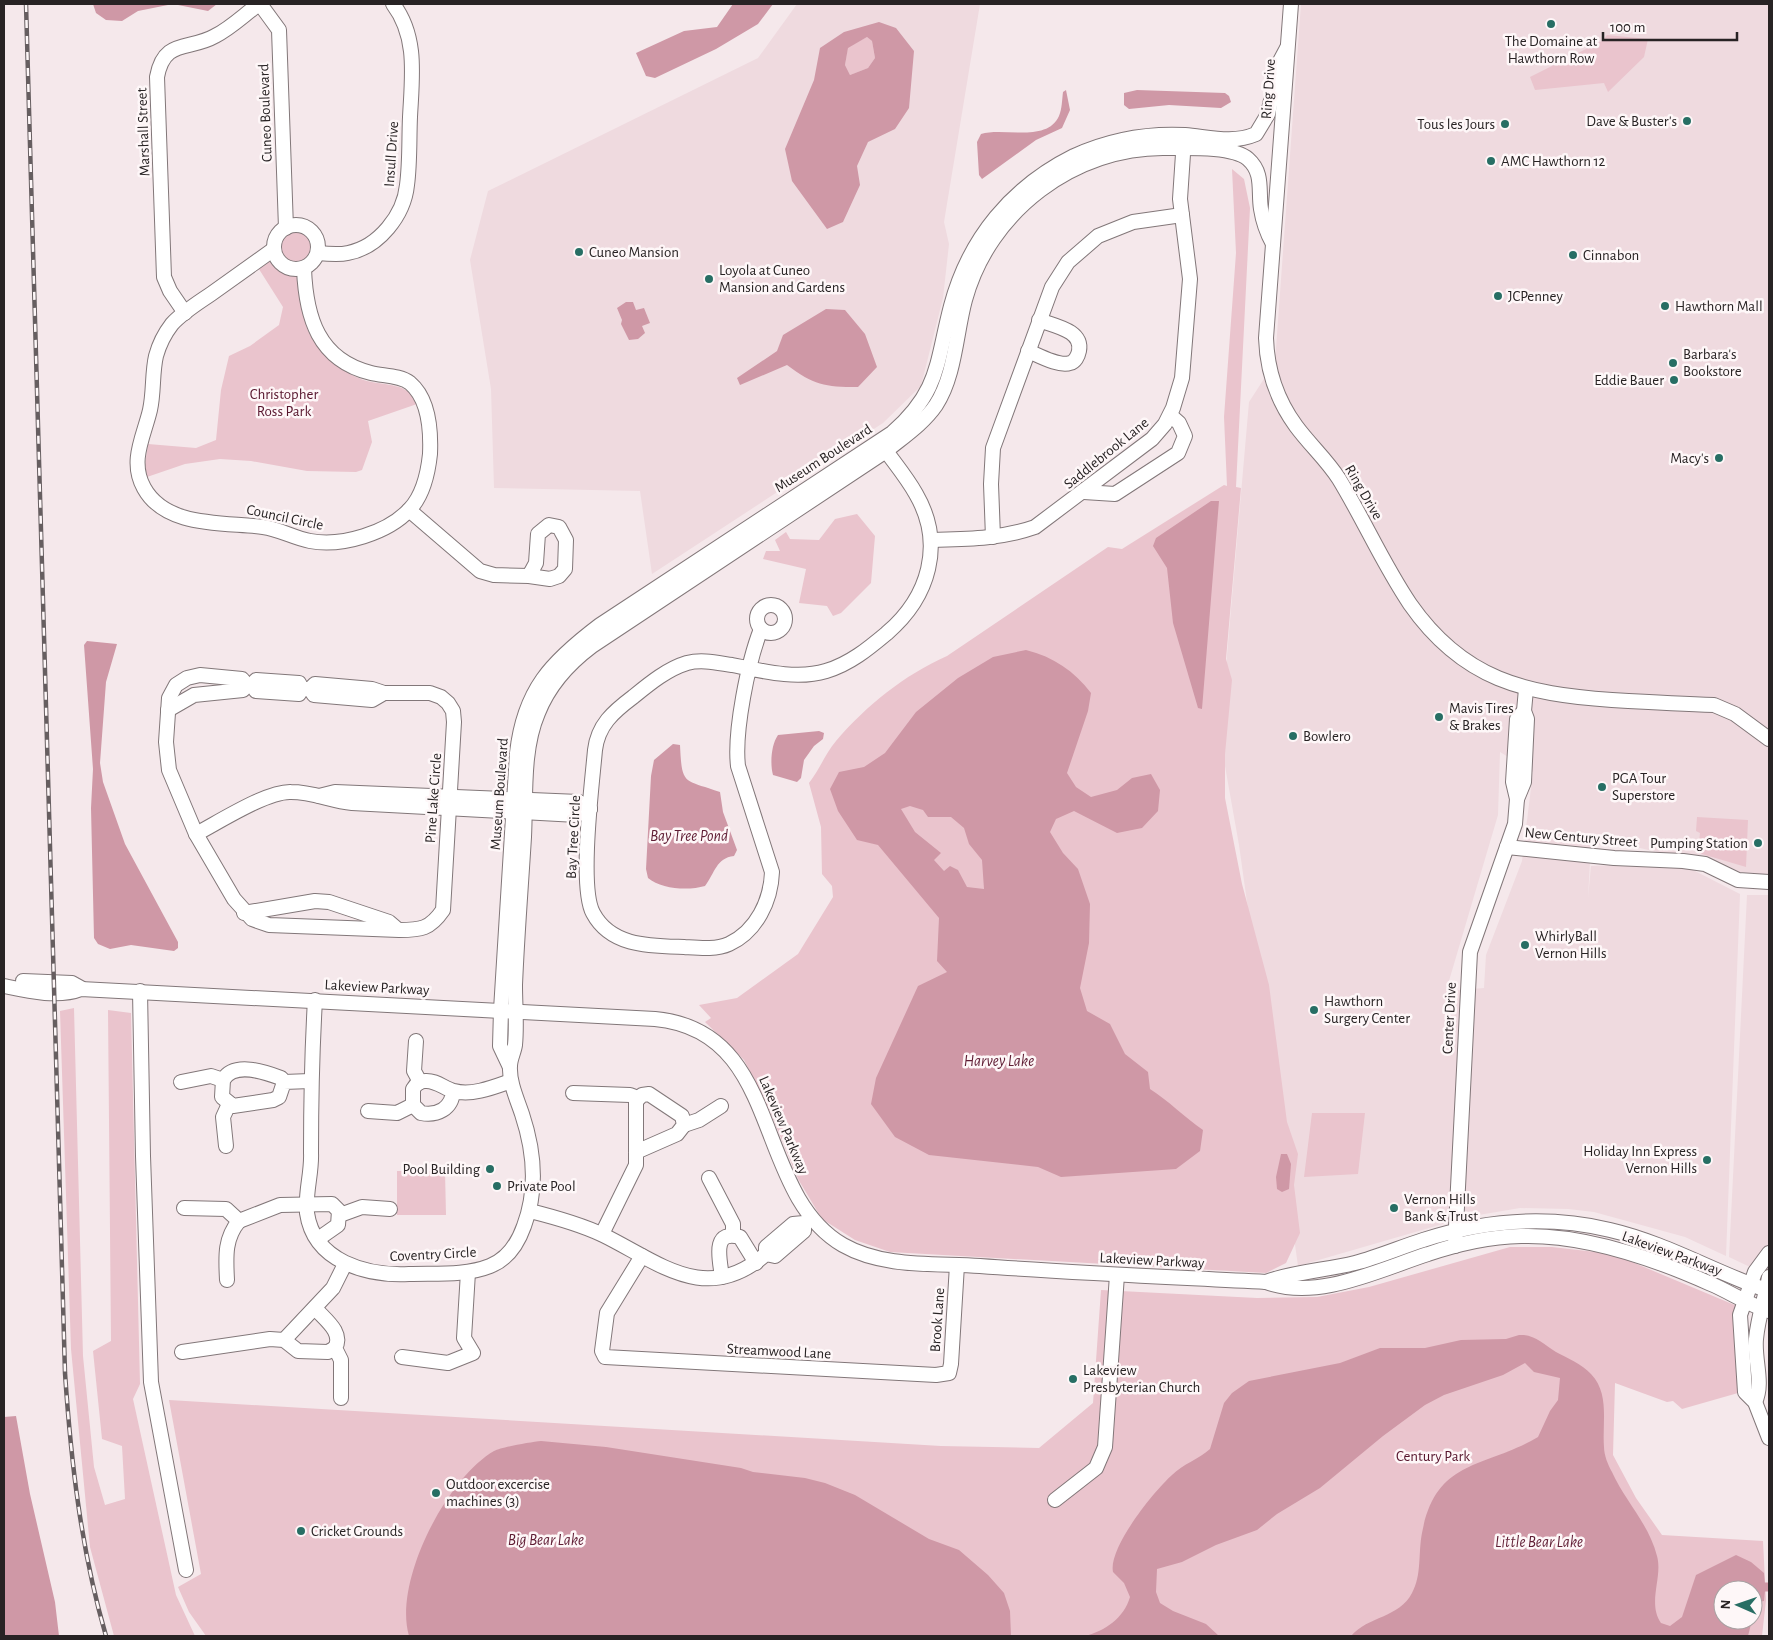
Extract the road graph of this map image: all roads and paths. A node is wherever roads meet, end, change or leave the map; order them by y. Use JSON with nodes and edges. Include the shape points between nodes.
{"nodes":[{"id":1,"x":259,"y":4,"type":"edge"},
{"id":2,"x":393,"y":4,"type":"edge"},
{"id":3,"x":1291,"y":4,"type":"edge"},
{"id":4,"x":1287,"y":48,"type":"junction"},
{"id":5,"x":1184,"y":142,"type":"junction"},
{"id":6,"x":1182,"y":215,"type":"junction"},
{"id":7,"x":286,"y":228,"type":"junction"},
{"id":8,"x":1273,"y":244,"type":"junction"},
{"id":9,"x":274,"y":249,"type":"junction"},
{"id":10,"x":318,"y":252,"type":"junction"},
{"id":11,"x":304,"y":269,"type":"junction"},
{"id":12,"x":185,"y":313,"type":"junction"},
{"id":13,"x":1039,"y":320,"type":"junction"},
{"id":14,"x":1028,"y":351,"type":"junction"},
{"id":15,"x":1170,"y":415,"type":"junction"},
{"id":16,"x":882,"y":446,"type":"junction"},
{"id":17,"x":1084,"y":492,"type":"junction"},
{"id":18,"x":409,"y":510,"type":"junction"},
{"id":19,"x":993,"y":537,"type":"junction"},
{"id":20,"x":931,"y":540,"type":"junction"},
{"id":21,"x":529,"y":576,"type":"dead end"},
{"id":22,"x":761,"y":629,"type":"dead end"},
{"id":23,"x":750,"y":668,"type":"junction"},
{"id":24,"x":249,"y":686,"type":"junction"},
{"id":25,"x":1526,"y":689,"type":"junction"},
{"id":26,"x":168,"y":710,"type":"junction"},
{"id":27,"x":1769,"y":739,"type":"edge"},
{"id":28,"x":449,"y":801,"type":"junction"},
{"id":29,"x":520,"y":805,"type":"junction"},
{"id":30,"x":590,"y":809,"type":"junction"},
{"id":31,"x":196,"y":834,"type":"junction"},
{"id":32,"x":1507,"y":848,"type":"junction"},
{"id":33,"x":1769,"y":882,"type":"edge"},
{"id":34,"x":244,"y":913,"type":"junction"},
{"id":35,"x":399,"y":930,"type":"junction"},
{"id":36,"x":4,"y":978,"type":"edge"},
{"id":37,"x":4,"y":986,"type":"edge"},
{"id":38,"x":81,"y":989,"type":"junction"},
{"id":39,"x":140,"y":991,"type":"junction"},
{"id":40,"x":314,"y":1000,"type":"junction"},
{"id":41,"x":500,"y":1010,"type":"junction"},
{"id":42,"x":515,"y":1011,"type":"junction"},
{"id":43,"x":416,"y":1041,"type":"dead end"},
{"id":44,"x":509,"y":1065,"type":"junction"},
{"id":45,"x":223,"y":1080,"type":"junction"},
{"id":46,"x":310,"y":1081,"type":"junction"},
{"id":47,"x":511,"y":1081,"type":"junction"},
{"id":48,"x":181,"y":1082,"type":"dead end"},
{"id":49,"x":284,"y":1082,"type":"junction"},
{"id":50,"x":420,"y":1082,"type":"junction"},
{"id":51,"x":453,"y":1091,"type":"junction"},
{"id":52,"x":573,"y":1093,"type":"dead end"},
{"id":53,"x":638,"y":1098,"type":"junction"},
{"id":54,"x":229,"y":1104,"type":"junction"},
{"id":55,"x":413,"y":1105,"type":"junction"},
{"id":56,"x":721,"y":1106,"type":"dead end"},
{"id":57,"x":368,"y":1111,"type":"dead end"},
{"id":58,"x":684,"y":1125,"type":"junction"},
{"id":59,"x":226,"y":1146,"type":"dead end"},
{"id":60,"x":636,"y":1152,"type":"junction"},
{"id":61,"x":710,"y":1178,"type":"dead end"},
{"id":62,"x":307,"y":1204,"type":"junction"},
{"id":63,"x":184,"y":1208,"type":"dead end"},
{"id":64,"x":390,"y":1209,"type":"dead end"},
{"id":65,"x":530,"y":1211,"type":"junction"},
{"id":66,"x":340,"y":1215,"type":"junction"},
{"id":67,"x":807,"y":1220,"type":"junction"},
{"id":68,"x":239,"y":1221,"type":"junction"},
{"id":69,"x":1454,"y":1231,"type":"junction"},
{"id":70,"x":602,"y":1234,"type":"junction"},
{"id":71,"x":733,"y":1235,"type":"junction"},
{"id":72,"x":318,"y":1239,"type":"junction"},
{"id":73,"x":1455,"y":1246,"type":"junction"},
{"id":74,"x":1769,"y":1253,"type":"edge"},
{"id":75,"x":642,"y":1256,"type":"junction"},
{"id":76,"x":756,"y":1263,"type":"junction"},
{"id":77,"x":345,"y":1264,"type":"junction"},
{"id":78,"x":957,"y":1265,"type":"junction"},
{"id":79,"x":468,"y":1272,"type":"junction"},
{"id":80,"x":1117,"y":1275,"type":"junction"},
{"id":81,"x":722,"y":1277,"type":"junction"},
{"id":82,"x":227,"y":1280,"type":"dead end"},
{"id":83,"x":1266,"y":1282,"type":"junction"},
{"id":84,"x":1751,"y":1283,"type":"junction"},
{"id":85,"x":1768,"y":1286,"type":"edge"},
{"id":86,"x":1745,"y":1301,"type":"junction"},
{"id":87,"x":315,"y":1308,"type":"junction"},
{"id":88,"x":1765,"y":1310,"type":"edge"},
{"id":89,"x":284,"y":1340,"type":"junction"},
{"id":90,"x":335,"y":1348,"type":"junction"},
{"id":91,"x":182,"y":1352,"type":"dead end"},
{"id":92,"x":402,"y":1357,"type":"dead end"},
{"id":93,"x":945,"y":1376,"type":"joint"},
{"id":94,"x":340,"y":1398,"type":"dead end"},
{"id":95,"x":1755,"y":1402,"type":"junction"},
{"id":96,"x":1769,"y":1438,"type":"edge"},
{"id":97,"x":1055,"y":1500,"type":"dead end"},
{"id":98,"x":186,"y":1570,"type":"dead end"}],
"edges":[{"from":1,"to":7,"type":"street","name":"Cuneo Boulevard","via":[[279,30]]},
{"from":1,"to":12,"type":"street","name":"Marshall Street","via":[[215,37],[175,48],[159,68],[164,277]]},
{"from":2,"to":10,"type":"street","name":"Insull Drive","via":[[409,33],[413,55],[407,187],[400,211],[384,233],[349,253]]},
{"from":3,"to":4,"type":"street","name":"Ring Drive"},
{"from":4,"to":5,"type":"street","name":"Museum Boulevard","via":[[1279,63],[1268,114],[1256,134],[1245,138]]},
{"from":4,"to":8,"type":"street","name":"Ring Drive"},
{"from":5,"to":6,"type":"street","name":"Saddlebrook Lane"},
{"from":5,"to":8,"type":"street","name":"Museum Boulevard","via":[[1248,159],[1260,180],[1260,208],[1265,230]]},
{"from":5,"to":16,"type":"street","name":"Museum Boulevard","via":[[1153,135],[1102,144],[1047,171],[1001,209],[985,230],[959,279],[936,373],[927,394]]},
{"from":6,"to":13,"type":"street","via":[[1133,222],[1098,236],[1077,252],[1059,274]]},
{"from":6,"to":15,"type":"street","name":"Saddlebrook Lane","via":[[1190,279],[1182,378]]},
{"from":7,"to":9,"type":"street","via":[[277,237]]},
{"from":7,"to":10,"type":"street","via":[[298,225],[310,230],[317,240]]},
{"from":8,"to":25,"type":"street","name":"Ring Drive","via":[[1266,349],[1275,389],[1282,404],[1332,469],[1398,585],[1428,628],[1462,659],[1484,673]]},
{"from":9,"to":11,"type":"street","via":[[284,266]]},
{"from":9,"to":12,"type":"street","name":"Council Circle"},
{"from":10,"to":11,"type":"street"},
{"from":11,"to":18,"type":"street","name":"Council Circle","via":[[308,311],[315,330],[334,354],[358,369],[409,382],[420,396],[427,413],[430,456],[422,488]]},
{"from":12,"to":18,"type":"street","name":"Council Circle","via":[[171,325],[162,339],[156,357],[150,409],[139,444],[137,464],[140,479],[146,492],[159,506],[182,518],[267,528],[310,541],[330,543],[357,539],[382,528]]},
{"from":13,"to":14,"type":"street"},
{"from":13,"to":14,"type":"street","via":[[1075,334],[1080,350],[1070,363]]},
{"from":14,"to":19,"type":"street","via":[[993,448]]},
{"from":15,"to":17,"type":"street","name":"Saddlebrook Lane","via":[[1152,439]]},
{"from":15,"to":17,"type":"street","via":[[1179,423],[1185,436],[1178,453],[1115,494]]},
{"from":16,"to":20,"type":"street","name":"Bay Tree Circle","via":[[916,494]]},
{"from":16,"to":29,"type":"street","name":"Museum Boulevard","via":[[567,649],[542,679],[528,703],[519,732]]},
{"from":17,"to":19,"type":"street","name":"Saddlebrook Lane","via":[[1035,527]]},
{"from":18,"to":21,"type":"street","via":[[480,571],[494,575]]},
{"from":19,"to":20,"type":"street","name":"Saddlebrook Lane"},
{"from":20,"to":23,"type":"street","name":"Bay Tree Circle","via":[[922,590],[911,610],[861,655],[826,671],[803,675]]},
{"from":22,"to":23,"type":"street"},
{"from":23,"to":30,"type":"street","name":"Bay Tree Circle","via":[[704,661],[688,663],[665,674],[621,706],[603,723],[597,736]]},
{"from":23,"to":30,"type":"street","name":"Bay Tree Circle","via":[[738,728],[738,766],[772,872],[766,905],[746,932],[729,944],[709,948],[641,946],[603,928],[592,912],[586,885]]},
{"from":24,"to":26,"type":"street","via":[[243,690],[194,696]]},
{"from":24,"to":26,"type":"street","name":"Pine Lake Circle","via":[[242,679],[200,675],[187,678],[176,685],[169,698]]},
{"from":24,"to":28,"type":"street","name":"Pine Lake Circle","via":[[256,691],[299,694],[306,689],[314,695],[372,700],[384,693],[430,693],[441,697],[453,711],[454,722]]},
{"from":25,"to":27,"type":"street","name":"Ring Drive","via":[[1588,699],[1714,705],[1735,714]]},
{"from":25,"to":32,"type":"street","name":"Center Drive","via":[[1524,782],[1517,799],[1515,824]]},
{"from":26,"to":31,"type":"street","name":"Pine Lake Circle","via":[[166,742],[169,770]]},
{"from":28,"to":29,"type":"street"},
{"from":28,"to":31,"type":"street","via":[[335,792],[319,796],[290,792],[259,801]]},
{"from":28,"to":35,"type":"street","name":"Pine Lake Circle","via":[[443,910],[431,925],[416,930]]},
{"from":29,"to":30,"type":"street","via":[[579,802]]},
{"from":29,"to":41,"type":"street","name":"Museum Boulevard"},
{"from":29,"to":42,"type":"street","name":"Museum Boulevard"},
{"from":31,"to":34,"type":"street","name":"Pine Lake Circle"},
{"from":32,"to":33,"type":"street","name":"New Century Street","via":[[1683,861],[1704,864],[1738,880]]},
{"from":32,"to":69,"type":"street","name":"Center Drive","via":[[1470,952]]},
{"from":34,"to":35,"type":"street","name":"Pine Lake Circle","via":[[269,925]]},
{"from":34,"to":35,"type":"street","via":[[315,901],[329,902],[389,922]]},
{"from":36,"to":38,"type":"street","name":"Lakeview Parkway","via":[[72,983]]},
{"from":37,"to":38,"type":"street","name":"Lakeview Parkway","via":[[54,992]]},
{"from":38,"to":39,"type":"street","name":"Lakeview Parkway"},
{"from":39,"to":40,"type":"street","name":"Lakeview Parkway"},
{"from":39,"to":98,"type":"street","via":[[151,1382]]},
{"from":40,"to":41,"type":"street","name":"Lakeview Parkway"},
{"from":40,"to":46,"type":"street","name":"Coventry Circle"},
{"from":41,"to":42,"type":"street","name":"Lakeview Parkway"},
{"from":41,"to":44,"type":"street","name":"Coventry Circle","via":[[500,1046]]},
{"from":42,"to":44,"type":"street","name":"Coventry Circle","via":[[515,1046]]},
{"from":42,"to":67,"type":"street","name":"Lakeview Parkway","via":[[660,1019],[711,1039],[739,1066],[748,1080]]},
{"from":43,"to":50,"type":"street","via":[[414,1071]]},
{"from":44,"to":47,"type":"street","name":"Coventry Circle"},
{"from":45,"to":48,"type":"street","via":[[211,1076]]},
{"from":45,"to":49,"type":"street","via":[[232,1072],[251,1069]]},
{"from":45,"to":54,"type":"street","via":[[222,1097]]},
{"from":46,"to":49,"type":"street"},
{"from":46,"to":62,"type":"street","name":"Coventry Circle","via":[[311,1158]]},
{"from":47,"to":51,"type":"street","via":[[482,1091]]},
{"from":47,"to":65,"type":"street","name":"Coventry Circle","via":[[531,1148],[534,1175]]},
{"from":49,"to":54,"type":"street","via":[[278,1096],[272,1100]]},
{"from":50,"to":51,"type":"street","via":[[426,1080]]},
{"from":50,"to":55,"type":"street","via":[[413,1089]]},
{"from":51,"to":55,"type":"street","via":[[450,1102],[437,1113],[421,1113]]},
{"from":52,"to":53,"type":"street"},
{"from":53,"to":58,"type":"street","via":[[646,1094],[654,1096],[682,1116]]},
{"from":53,"to":60,"type":"street","via":[[634,1107]]},
{"from":54,"to":59,"type":"street","via":[[224,1117]]},
{"from":55,"to":57,"type":"street","via":[[398,1113]]},
{"from":56,"to":58,"type":"street"},
{"from":58,"to":60,"type":"street","via":[[678,1134]]},
{"from":60,"to":70,"type":"street","via":[[636,1164]]},
{"from":61,"to":71,"type":"street","via":[[733,1224]]},
{"from":62,"to":66,"type":"street","via":[[332,1204]]},
{"from":62,"to":68,"type":"street","via":[[280,1205]]},
{"from":62,"to":72,"type":"street","name":"Coventry Circle","via":[[309,1221]]},
{"from":63,"to":68,"type":"street","via":[[226,1209]]},
{"from":64,"to":66,"type":"street","via":[[362,1208]]},
{"from":65,"to":70,"type":"street"},
{"from":65,"to":79,"type":"street","name":"Coventry Circle","via":[[520,1236],[505,1257],[481,1270]]},
{"from":66,"to":72,"type":"street","via":[[338,1224]]},
{"from":67,"to":76,"type":"street","via":[[804,1231],[775,1256],[766,1254]]},
{"from":67,"to":78,"type":"street","name":"Lakeview Parkway","via":[[844,1245],[876,1258]]},
{"from":68,"to":82,"type":"street","via":[[227,1242]]},
{"from":69,"to":73,"type":"street","name":"Center Drive"},
{"from":69,"to":83,"type":"street","name":"Lakeview Parkway","via":[[1356,1263]]},
{"from":69,"to":84,"type":"street","name":"Lakeview Parkway","via":[[1517,1220],[1588,1225],[1638,1238]]},
{"from":70,"to":75,"type":"street"},
{"from":71,"to":76,"type":"street","via":[[744,1242]]},
{"from":71,"to":81,"type":"street","via":[[719,1243]]},
{"from":72,"to":77,"type":"street","name":"Coventry Circle","via":[[334,1258]]},
{"from":73,"to":83,"type":"street","name":"Lakeview Parkway","via":[[1360,1277],[1316,1286],[1281,1287]]},
{"from":73,"to":86,"type":"street","name":"Lakeview Parkway","via":[[1492,1238],[1534,1236],[1607,1247],[1679,1271]]},
{"from":74,"to":84,"type":"street","via":[[1761,1261]]},
{"from":75,"to":81,"type":"street","via":[[676,1274],[698,1278]]},
{"from":75,"to":93,"type":"street","name":"Streamwood Lane","via":[[607,1313],[602,1351],[605,1357]]},
{"from":76,"to":81,"type":"street","via":[[746,1270]]},
{"from":77,"to":79,"type":"street","name":"Coventry Circle","via":[[391,1274]]},
{"from":77,"to":87,"type":"street","via":[[333,1288]]},
{"from":78,"to":80,"type":"street","name":"Lakeview Parkway"},
{"from":78,"to":93,"type":"street","name":"Brook Lane","via":[[951,1364]]},
{"from":79,"to":92,"type":"street","via":[[464,1338],[472,1353],[448,1363]]},
{"from":80,"to":83,"type":"street","name":"Lakeview Parkway"},
{"from":80,"to":97,"type":"street","via":[[1105,1447],[1096,1468]]},
{"from":84,"to":85,"type":"street","name":"Lakeview Parkway"},
{"from":84,"to":86,"type":"street"},
{"from":85,"to":88,"type":"street"},
{"from":86,"to":88,"type":"street","name":"Lakeview Parkway"},
{"from":86,"to":95,"type":"street","via":[[1740,1315],[1743,1374],[1745,1392]]},
{"from":87,"to":89,"type":"street"},
{"from":87,"to":90,"type":"street","via":[[337,1333]]},
{"from":88,"to":95,"type":"street","via":[[1756,1342],[1760,1392]]},
{"from":89,"to":90,"type":"street","via":[[298,1351],[328,1352]]},
{"from":89,"to":91,"type":"street","via":[[270,1339]]},
{"from":90,"to":94,"type":"street","via":[[341,1360]]},
{"from":95,"to":96,"type":"street"}]}
